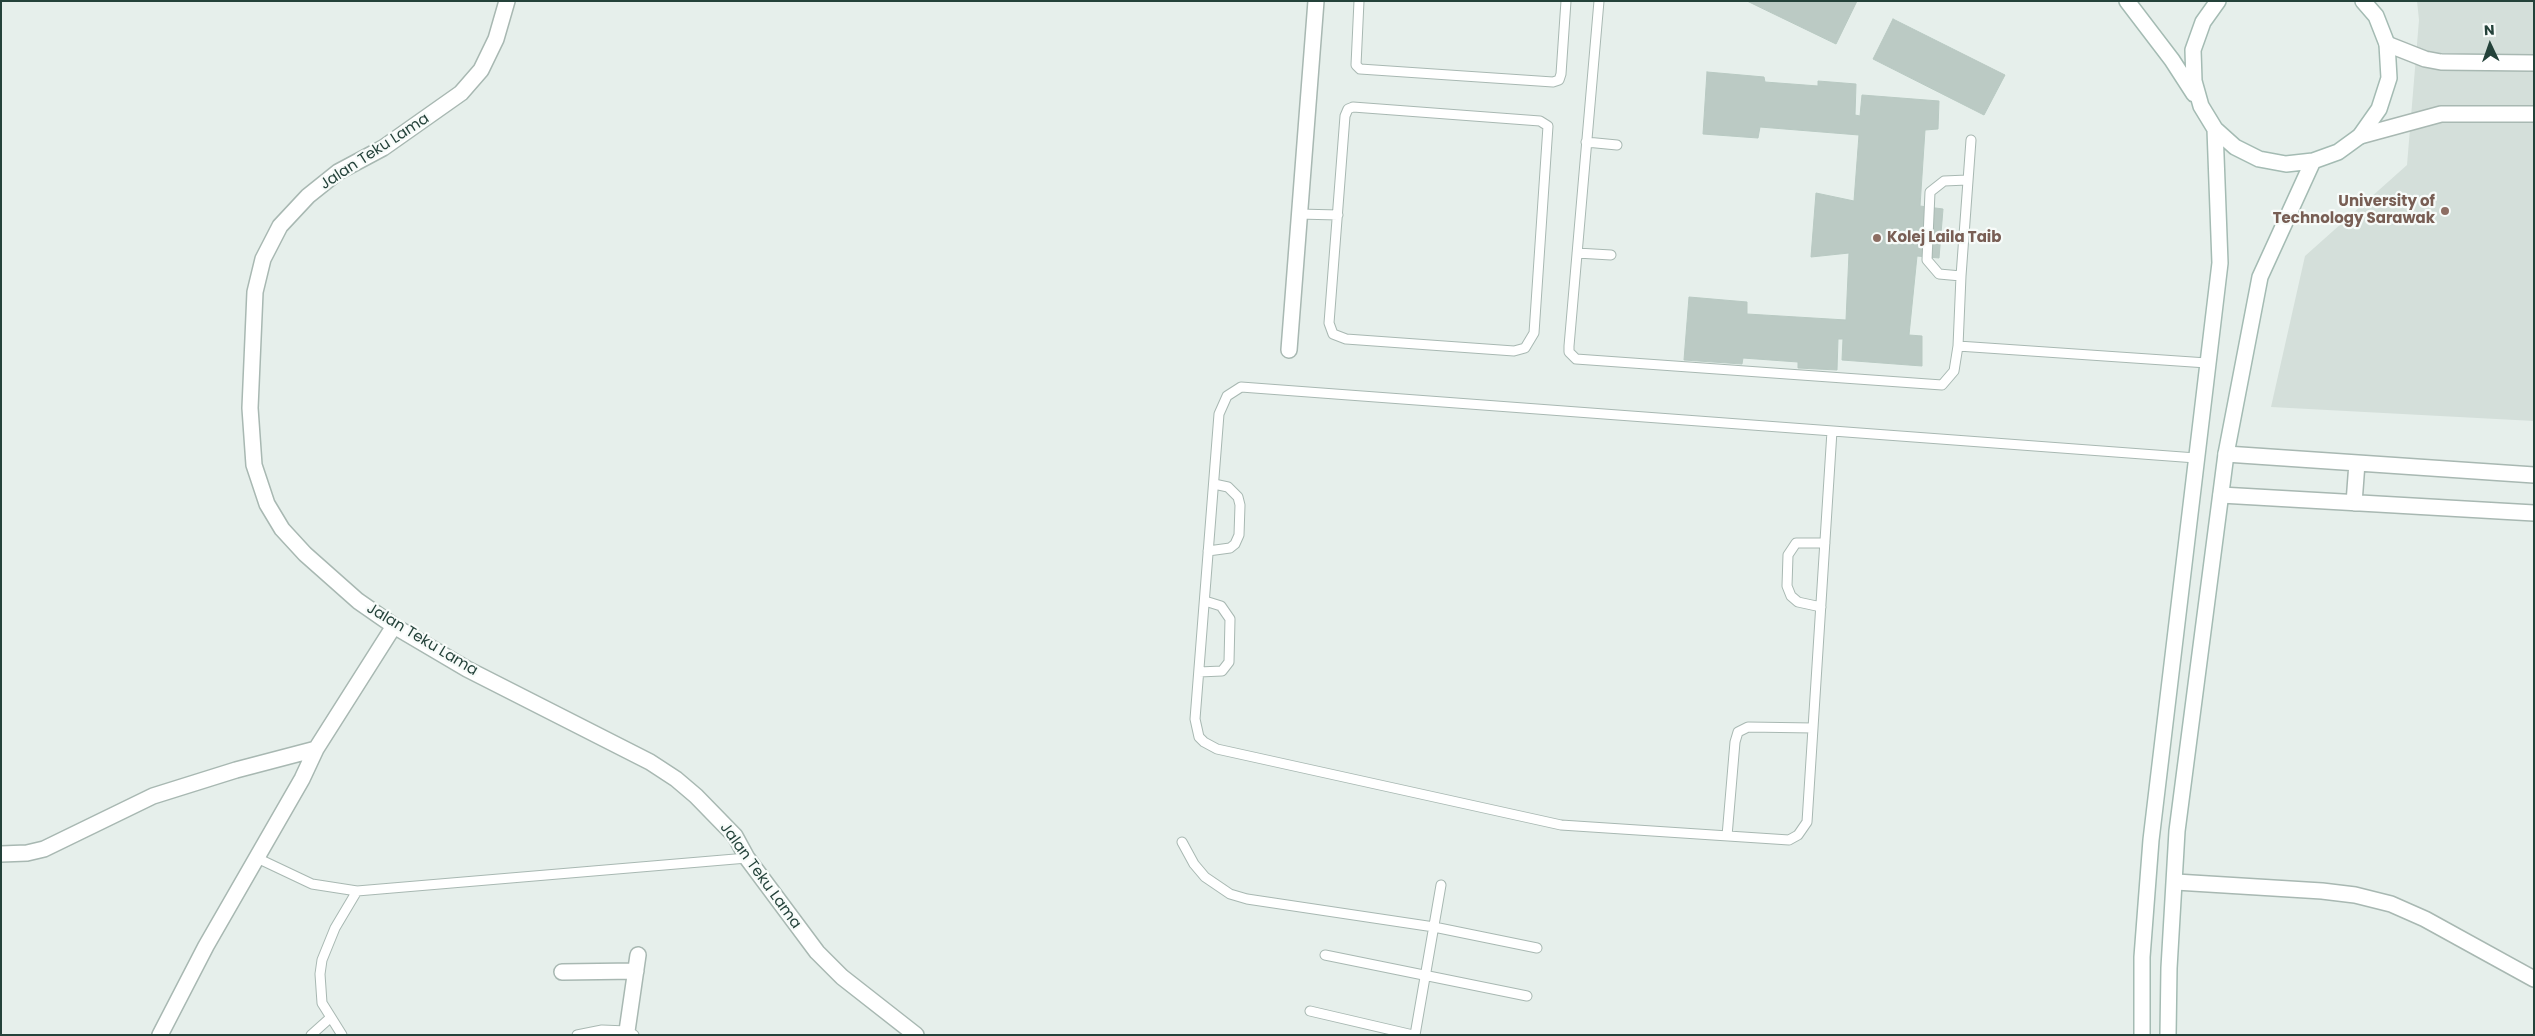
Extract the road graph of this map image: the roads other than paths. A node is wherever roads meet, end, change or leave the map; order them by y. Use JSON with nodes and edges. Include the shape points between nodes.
{"nodes":[{"id":1,"x":507,"y":1,"type":"edge"},
{"id":2,"x":1316,"y":1,"type":"edge"},
{"id":3,"x":1359,"y":1,"type":"edge"},
{"id":4,"x":1566,"y":1,"type":"edge"},
{"id":5,"x":1600,"y":1,"type":"edge"},
{"id":6,"x":2127,"y":1,"type":"edge"},
{"id":7,"x":2218,"y":1,"type":"edge"},
{"id":8,"x":2363,"y":1,"type":"edge"},
{"id":9,"x":2387,"y":44,"type":"junction"},
{"id":10,"x":2534,"y":63,"type":"edge"},
{"id":11,"x":2201,"y":106,"type":"junction"},
{"id":12,"x":2534,"y":114,"type":"edge"},
{"id":13,"x":2215,"y":129,"type":"junction"},
{"id":14,"x":2360,"y":136,"type":"junction"},
{"id":15,"x":1971,"y":140,"type":"dead end"},
{"id":16,"x":1586,"y":142,"type":"junction"},
{"id":17,"x":1617,"y":145,"type":"dead end"},
{"id":18,"x":2313,"y":161,"type":"junction"},
{"id":19,"x":1968,"y":180,"type":"junction"},
{"id":20,"x":1298,"y":214,"type":"junction"},
{"id":21,"x":1338,"y":215,"type":"junction"},
{"id":22,"x":1577,"y":253,"type":"junction"},
{"id":23,"x":1611,"y":255,"type":"dead end"},
{"id":24,"x":1961,"y":276,"type":"junction"},
{"id":25,"x":1958,"y":346,"type":"junction"},
{"id":26,"x":1288,"y":350,"type":"dead end"},
{"id":27,"x":2207,"y":363,"type":"junction"},
{"id":28,"x":1832,"y":431,"type":"junction"},
{"id":29,"x":2226,"y":454,"type":"junction"},
{"id":30,"x":2196,"y":458,"type":"junction"},
{"id":31,"x":2357,"y":463,"type":"junction"},
{"id":32,"x":2534,"y":475,"type":"edge"},
{"id":33,"x":1214,"y":484,"type":"junction"},
{"id":34,"x":2221,"y":496,"type":"junction"},
{"id":35,"x":2354,"y":503,"type":"junction"},
{"id":36,"x":2534,"y":513,"type":"edge"},
{"id":37,"x":1825,"y":543,"type":"junction"},
{"id":38,"x":1208,"y":551,"type":"junction"},
{"id":39,"x":1205,"y":601,"type":"junction"},
{"id":40,"x":1820,"y":607,"type":"junction"},
{"id":41,"x":394,"y":626,"type":"junction"},
{"id":42,"x":1199,"y":672,"type":"junction"},
{"id":43,"x":1813,"y":728,"type":"junction"},
{"id":44,"x":316,"y":749,"type":"junction"},
{"id":45,"x":1727,"y":836,"type":"junction"},
{"id":46,"x":1182,"y":842,"type":"dead end"},
{"id":47,"x":1,"y":854,"type":"edge"},
{"id":48,"x":257,"y":858,"type":"junction"},
{"id":49,"x":747,"y":858,"type":"junction"},
{"id":50,"x":2176,"y":882,"type":"junction"},
{"id":51,"x":1441,"y":885,"type":"dead end"},
{"id":52,"x":357,"y":891,"type":"junction"},
{"id":53,"x":1434,"y":928,"type":"junction"},
{"id":54,"x":1537,"y":948,"type":"dead end"},
{"id":55,"x":638,"y":955,"type":"dead end"},
{"id":56,"x":1325,"y":956,"type":"dead end"},
{"id":57,"x":562,"y":972,"type":"dead end"},
{"id":58,"x":636,"y":972,"type":"junction"},
{"id":59,"x":1425,"y":976,"type":"junction"},
{"id":60,"x":2534,"y":979,"type":"edge"},
{"id":61,"x":1528,"y":996,"type":"dead end"},
{"id":62,"x":1310,"y":1011,"type":"dead end"},
{"id":63,"x":330,"y":1018,"type":"junction"},
{"id":64,"x":631,"y":1033,"type":"edge"},
{"id":65,"x":160,"y":1035,"type":"edge"},
{"id":66,"x":311,"y":1035,"type":"edge"},
{"id":67,"x":342,"y":1035,"type":"edge"},
{"id":68,"x":576,"y":1035,"type":"edge"},
{"id":69,"x":916,"y":1035,"type":"edge"},
{"id":70,"x":1414,"y":1035,"type":"edge"},
{"id":71,"x":2142,"y":1035,"type":"edge"},
{"id":72,"x":2168,"y":1035,"type":"edge"}],
"edges":[{"from":1,"to":41,"type":"street","name":"Jalan Teku Lama","via":[[496,39],[481,70],[462,93],[382,148],[338,172],[308,196],[280,226],[263,259],[255,292],[250,434],[254,465],[267,504],[282,529],[305,554]]},
{"from":2,"to":20,"type":"street"},
{"from":3,"to":4,"type":"lane","via":[[1356,65],[1360,69],[1553,82],[1559,80],[1561,74]]},
{"from":5,"to":16,"type":"lane"},
{"from":6,"to":11,"type":"street","via":[[2172,60]]},
{"from":7,"to":11,"type":"street","via":[[2203,22],[2194,50],[2194,81]]},
{"from":8,"to":9,"type":"street","via":[[2376,16]]},
{"from":9,"to":10,"type":"street","via":[[2441,62]]},
{"from":9,"to":14,"type":"street","via":[[2389,78],[2379,109]]},
{"from":11,"to":13,"type":"street"},
{"from":12,"to":14,"type":"street","via":[[2441,114]]},
{"from":13,"to":18,"type":"street","via":[[2235,147],[2259,159],[2286,164]]},
{"from":13,"to":27,"type":"street","via":[[2220,262]]},
{"from":14,"to":18,"type":"street","via":[[2338,152]]},
{"from":15,"to":19,"type":"lane"},
{"from":16,"to":17,"type":"lane"},
{"from":16,"to":22,"type":"lane"},
{"from":18,"to":29,"type":"street","via":[[2260,276]]},
{"from":19,"to":24,"type":"lane"},
{"from":19,"to":24,"type":"lane","via":[[1944,181],[1930,192],[1927,260],[1939,274]]},
{"from":20,"to":21,"type":"lane"},
{"from":20,"to":26,"type":"street"},
{"from":21,"to":21,"type":"lane","via":[[1348,109],[1540,121],[1548,126],[1531,340],[1525,348],[1514,352],[1346,339],[1332,334],[1330,323]]},
{"from":22,"to":23,"type":"lane"},
{"from":22,"to":25,"type":"lane","via":[[1569,346],[1569,352],[1576,359],[1942,385],[1954,371]]},
{"from":24,"to":25,"type":"lane"},
{"from":25,"to":27,"type":"lane"},
{"from":27,"to":30,"type":"street"},
{"from":28,"to":30,"type":"lane"},
{"from":28,"to":33,"type":"lane","via":[[1241,387],[1227,396],[1221,409]]},
{"from":28,"to":37,"type":"lane"},
{"from":29,"to":31,"type":"street"},
{"from":29,"to":34,"type":"street"},
{"from":30,"to":71,"type":"street","via":[[2151,840],[2142,957]]},
{"from":31,"to":32,"type":"street"},
{"from":31,"to":35,"type":"street"},
{"from":33,"to":38,"type":"lane"},
{"from":33,"to":38,"type":"lane","via":[[1228,487],[1238,498],[1239,534],[1230,548]]},
{"from":34,"to":35,"type":"street"},
{"from":34,"to":50,"type":"street","via":[[2177,831]]},
{"from":35,"to":36,"type":"street"},
{"from":37,"to":40,"type":"lane"},
{"from":37,"to":40,"type":"lane","via":[[1796,543],[1788,555],[1787,586],[1791,596],[1798,602]]},
{"from":38,"to":39,"type":"lane"},
{"from":39,"to":42,"type":"lane"},
{"from":39,"to":42,"type":"lane","via":[[1221,606],[1230,619],[1229,662],[1222,671]]},
{"from":40,"to":43,"type":"lane"},
{"from":41,"to":44,"type":"street"},
{"from":41,"to":49,"type":"street","name":"Jalan Teku Lama","via":[[467,669],[650,762],[676,779],[735,836]]},
{"from":42,"to":45,"type":"lane","via":[[1196,729],[1204,742],[1217,748],[1562,825]]},
{"from":43,"to":45,"type":"lane","via":[[1748,727],[1738,732],[1734,742]]},
{"from":43,"to":45,"type":"lane","via":[[1804,829],[1790,840]]},
{"from":44,"to":47,"type":"street","via":[[153,796],[44,849]]},
{"from":44,"to":48,"type":"street"},
{"from":46,"to":53,"type":"lane","via":[[1205,877],[1230,894]]},
{"from":48,"to":52,"type":"lane","via":[[312,884]]},
{"from":48,"to":65,"type":"street"},
{"from":49,"to":52,"type":"lane"},
{"from":49,"to":69,"type":"street","name":"Jalan Teku Lama","via":[[817,952],[842,977]]},
{"from":50,"to":60,"type":"street","via":[[2322,890],[2391,904],[2425,919]]},
{"from":50,"to":72,"type":"street"},
{"from":51,"to":53,"type":"lane"},
{"from":52,"to":63,"type":"lane","via":[[335,928],[322,960],[320,990]]},
{"from":53,"to":54,"type":"lane"},
{"from":53,"to":59,"type":"lane"},
{"from":55,"to":58,"type":"street"},
{"from":56,"to":59,"type":"lane"},
{"from":57,"to":58,"type":"street"},
{"from":58,"to":64,"type":"street"},
{"from":59,"to":61,"type":"lane"},
{"from":59,"to":70,"type":"lane"},
{"from":62,"to":70,"type":"lane"},
{"from":63,"to":66,"type":"lane"},
{"from":63,"to":67,"type":"lane"},
{"from":64,"to":68,"type":"lane","via":[[602,1030]]}]}
